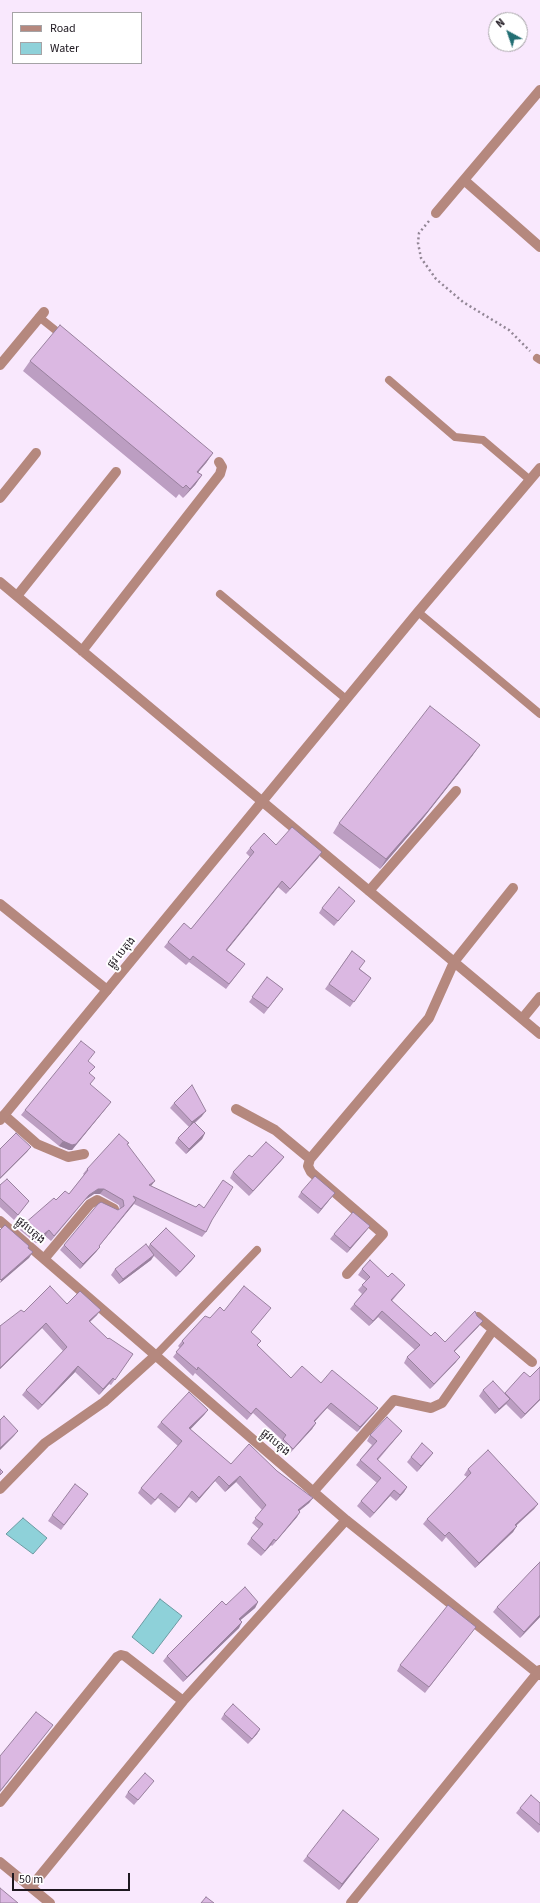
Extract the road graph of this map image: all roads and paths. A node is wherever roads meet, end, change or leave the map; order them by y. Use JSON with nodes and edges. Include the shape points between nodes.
{"nodes":[{"id":1,"x":540,"y":90,"type":"edge"},
{"id":2,"x":464,"y":180,"type":"junction"},
{"id":3,"x":436,"y":213,"type":"joint"},
{"id":4,"x":540,"y":247,"type":"edge"},
{"id":5,"x":42,"y":314,"type":"joint"},
{"id":6,"x":70,"y":342,"type":"edge"},
{"id":7,"x":539,"y":359,"type":"edge"},
{"id":8,"x":0,"y":365,"type":"edge"},
{"id":9,"x":390,"y":380,"type":"dead end"},
{"id":10,"x":36,"y":453,"type":"dead end"},
{"id":11,"x":216,"y":459,"type":"dead end"},
{"id":12,"x":540,"y":468,"type":"edge"},
{"id":13,"x":116,"y":472,"type":"dead end"},
{"id":14,"x":530,"y":480,"type":"junction"},
{"id":15,"x":0,"y":498,"type":"edge"},
{"id":16,"x":0,"y":582,"type":"edge"},
{"id":17,"x":220,"y":594,"type":"dead end"},
{"id":18,"x":17,"y":596,"type":"junction"},
{"id":19,"x":418,"y":612,"type":"junction"},
{"id":20,"x":82,"y":650,"type":"junction"},
{"id":21,"x":346,"y":699,"type":"junction"},
{"id":22,"x":540,"y":714,"type":"edge"},
{"id":23,"x":456,"y":792,"type":"edge"},
{"id":24,"x":262,"y":802,"type":"junction"},
{"id":25,"x":513,"y":888,"type":"dead end"},
{"id":26,"x":369,"y":891,"type":"junction"},
{"id":27,"x":0,"y":904,"type":"edge"},
{"id":28,"x":454,"y":962,"type":"junction"},
{"id":29,"x":107,"y":990,"type":"junction"},
{"id":30,"x":540,"y":997,"type":"edge"},
{"id":31,"x":522,"y":1019,"type":"junction"},
{"id":32,"x":540,"y":1034,"type":"edge"},
{"id":33,"x":236,"y":1109,"type":"dead end"},
{"id":34,"x":2,"y":1118,"type":"edge"},
{"id":35,"x":84,"y":1154,"type":"dead end"},
{"id":36,"x":310,"y":1159,"type":"junction"},
{"id":37,"x":114,"y":1209,"type":"edge"},
{"id":38,"x":0,"y":1221,"type":"edge"},
{"id":39,"x":257,"y":1250,"type":"dead end"},
{"id":40,"x":44,"y":1259,"type":"junction"},
{"id":41,"x":347,"y":1274,"type":"dead end"},
{"id":42,"x":478,"y":1317,"type":"edge"},
{"id":43,"x":493,"y":1330,"type":"junction"},
{"id":44,"x":156,"y":1355,"type":"junction"},
{"id":45,"x":532,"y":1362,"type":"dead end"},
{"id":46,"x":0,"y":1490,"type":"edge"},
{"id":47,"x":313,"y":1492,"type":"junction"},
{"id":48,"x":346,"y":1520,"type":"junction"},
{"id":49,"x":539,"y":1673,"type":"edge"},
{"id":50,"x":183,"y":1701,"type":"junction"},
{"id":51,"x":0,"y":1802,"type":"edge"},
{"id":52,"x":0,"y":1862,"type":"edge"},
{"id":53,"x":31,"y":1887,"type":"junction"},
{"id":54,"x":50,"y":1903,"type":"edge"},
{"id":55,"x":351,"y":1903,"type":"edge"}],
"edges":[{"from":1,"to":2,"type":"street"},
{"from":2,"to":3,"type":"street"},
{"from":2,"to":4,"type":"street"},
{"from":3,"to":7,"type":"path","via":[[419,233],[421,258],[448,291],[509,330]]},
{"from":5,"to":6,"type":"lane"},
{"from":5,"to":8,"type":"street"},
{"from":9,"to":14,"type":"lane","via":[[455,437],[483,440]]},
{"from":10,"to":15,"type":"street"},
{"from":11,"to":20,"type":"street","via":[[222,467],[220,474]]},
{"from":12,"to":14,"type":"street","name":"ផ្លូវ បេតុង"},
{"from":13,"to":18,"type":"street"},
{"from":14,"to":19,"type":"street","name":"ផ្លូវ បេតុង"},
{"from":16,"to":18,"type":"street"},
{"from":17,"to":21,"type":"lane"},
{"from":18,"to":20,"type":"street"},
{"from":19,"to":21,"type":"street","name":"ផ្លូវ បេតុង"},
{"from":19,"to":22,"type":"lane"},
{"from":20,"to":24,"type":"street"},
{"from":21,"to":24,"type":"street","name":"ផ្លូវ បេតុង"},
{"from":23,"to":26,"type":"street"},
{"from":24,"to":26,"type":"street"},
{"from":24,"to":29,"type":"street","name":"ផ្លូវ បេតុង"},
{"from":25,"to":28,"type":"street"},
{"from":26,"to":28,"type":"street"},
{"from":27,"to":29,"type":"street"},
{"from":28,"to":31,"type":"street"},
{"from":28,"to":36,"type":"street","via":[[429,1018]]},
{"from":29,"to":34,"type":"street","name":"ផ្លូវ បេតុង"},
{"from":30,"to":31,"type":"street"},
{"from":31,"to":32,"type":"street"},
{"from":33,"to":36,"type":"street","via":[[275,1130]]},
{"from":34,"to":35,"type":"street","via":[[37,1144],[68,1158]]},
{"from":36,"to":41,"type":"street","via":[[308,1166],[311,1172],[382,1234]]},
{"from":37,"to":40,"type":"street","via":[[97,1200],[90,1204]]},
{"from":38,"to":40,"type":"street","name":"ផ្លូវបេតុង"},
{"from":39,"to":44,"type":"lane"},
{"from":40,"to":44,"type":"street","name":"ផ្លូវបេតុង"},
{"from":42,"to":43,"type":"street"},
{"from":43,"to":45,"type":"street"},
{"from":43,"to":47,"type":"street","via":[[442,1403],[431,1408],[394,1400]]},
{"from":44,"to":46,"type":"street","via":[[104,1402],[45,1443]]},
{"from":44,"to":47,"type":"street","name":"ផ្លូវបេតុង"},
{"from":47,"to":48,"type":"street","name":"ផ្លូវបេតុង"},
{"from":48,"to":49,"type":"street","name":"ផ្លូវបេតុង"},
{"from":48,"to":50,"type":"street"},
{"from":49,"to":55,"type":"street"},
{"from":50,"to":51,"type":"street","via":[[125,1656],[117,1657]]},
{"from":50,"to":53,"type":"street"},
{"from":52,"to":53,"type":"street"},
{"from":53,"to":54,"type":"street"}]}
